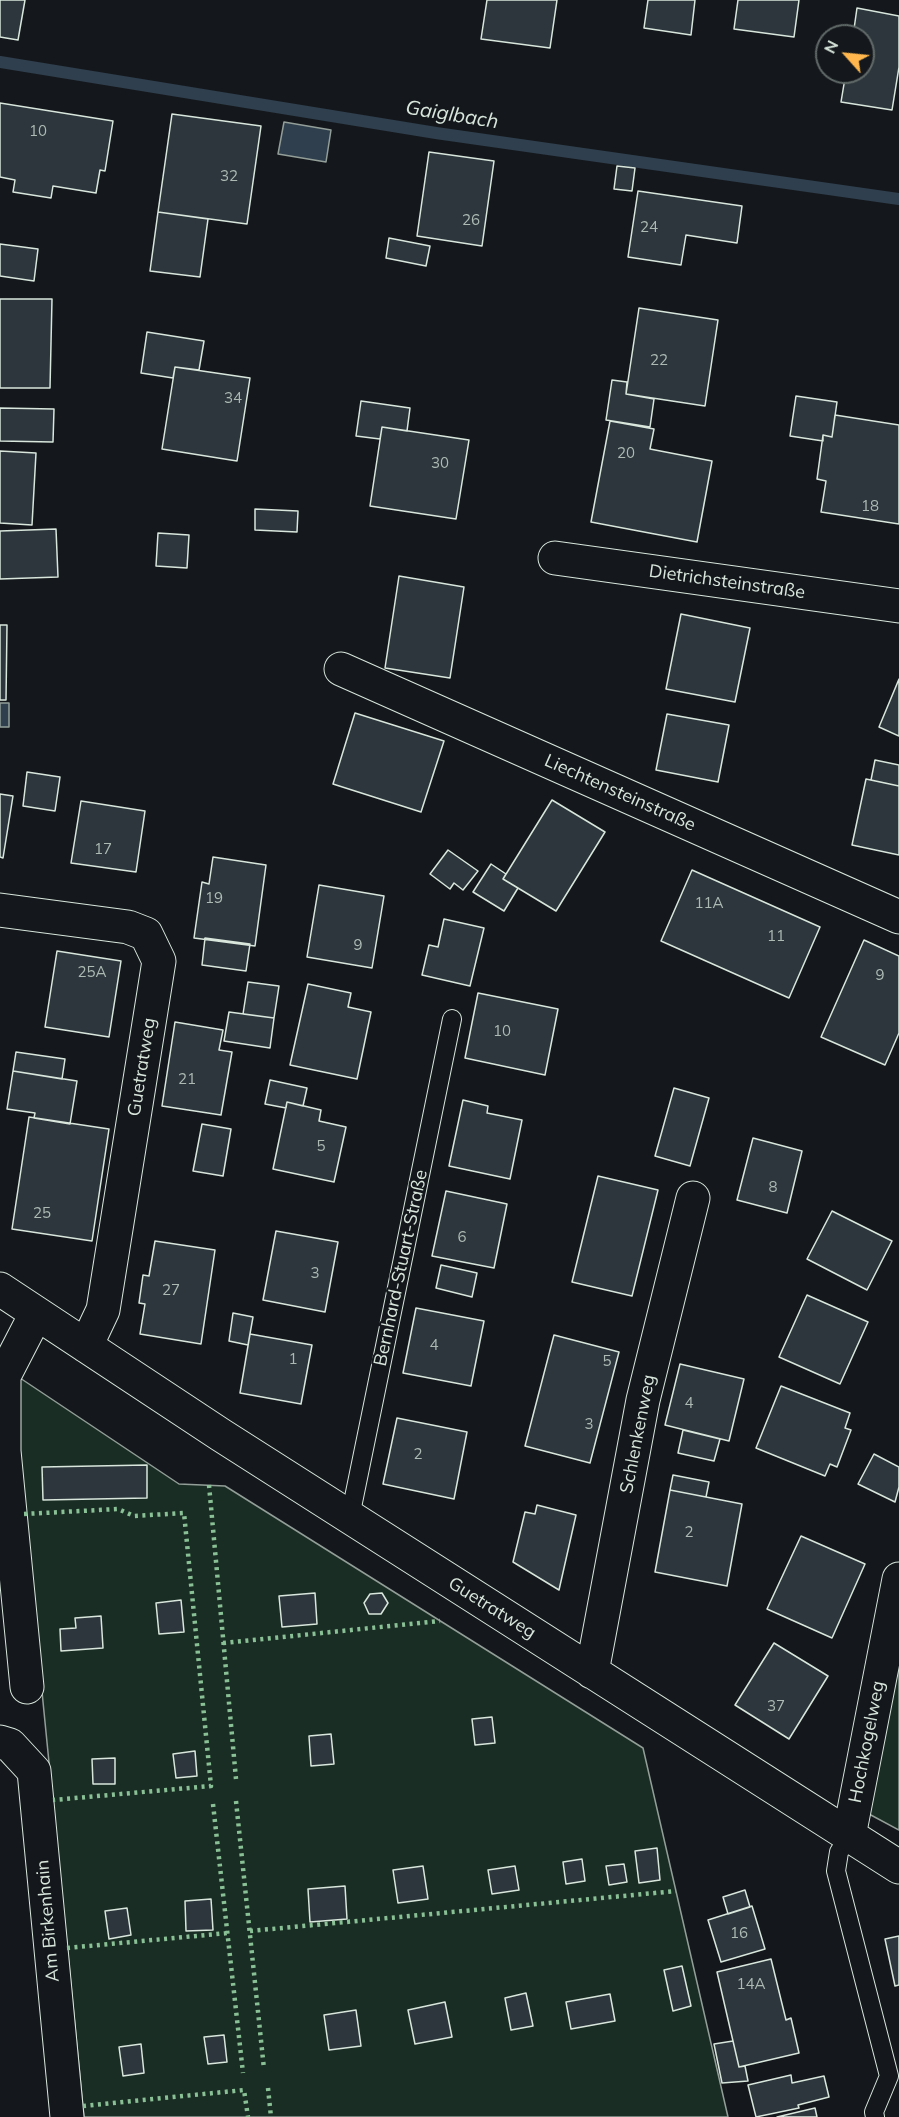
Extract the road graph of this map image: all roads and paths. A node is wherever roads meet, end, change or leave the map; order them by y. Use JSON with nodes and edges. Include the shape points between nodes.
{"nodes":[{"id":1,"x":555,"y":558,"type":"dead end"},
{"id":2,"x":899,"y":606,"type":"edge"},
{"id":3,"x":341,"y":669,"type":"dead end"},
{"id":4,"x":0,"y":910,"type":"edge"},
{"id":5,"x":899,"y":917,"type":"edge"},
{"id":6,"x":452,"y":1019,"type":"dead end"},
{"id":7,"x":693,"y":1198,"type":"dead end"},
{"id":8,"x":0,"y":1289,"type":"edge"},
{"id":9,"x":36,"y":1314,"type":"junction"},
{"id":10,"x":86,"y":1346,"type":"junction"},
{"id":11,"x":350,"y":1517,"type":"junction"},
{"id":12,"x":899,"y":1579,"type":"edge"},
{"id":13,"x":592,"y":1672,"type":"junction"},
{"id":14,"x":27,"y":1687,"type":"dead end"},
{"id":15,"x":0,"y":1742,"type":"edge"},
{"id":16,"x":849,"y":1836,"type":"junction"},
{"id":17,"x":899,"y":1867,"type":"edge"},
{"id":18,"x":67,"y":2117,"type":"edge"},
{"id":19,"x":875,"y":2117,"type":"edge"}],
"edges":[{"from":1,"to":2,"type":"street","name":"Dietrichsteinstraße"},
{"from":3,"to":5,"type":"street","name":"Liechtensteinstraße"},
{"from":4,"to":10,"type":"street","name":"Guetratweg","via":[[128,927],[146,934],[159,961],[103,1310]]},
{"from":6,"to":11,"type":"lane","name":"Bernhard-Stuart-Straße"},
{"from":7,"to":13,"type":"street","name":"Schlenkenweg","via":[[643,1400]]},
{"from":8,"to":9,"type":"street","name":"Guetratweg"},
{"from":9,"to":10,"type":"street","name":"Guetratweg"},
{"from":9,"to":14,"type":"street","via":[[4,1376],[4,1451]]},
{"from":10,"to":11,"type":"street","name":"Guetratweg"},
{"from":11,"to":13,"type":"street","name":"Guetratweg"},
{"from":12,"to":16,"type":"street","name":"Hochkogelweg"},
{"from":13,"to":16,"type":"street","name":"Guetratweg"},
{"from":15,"to":18,"type":"street","name":"Am Birkenhain","via":[[10,1745],[34,1771]]},
{"from":16,"to":17,"type":"street","name":"Guetratweg"},
{"from":16,"to":19,"type":"lane","via":[[839,1852],[836,1871],[889,2076]]}]}
